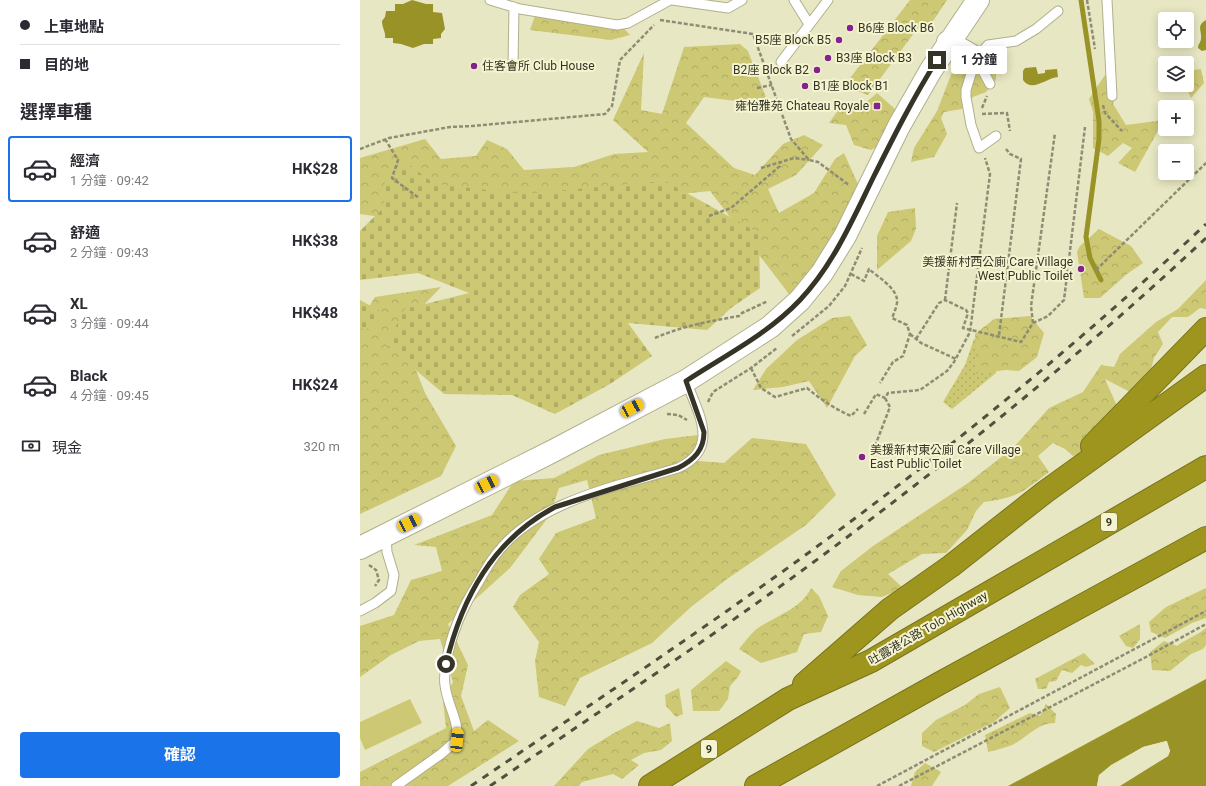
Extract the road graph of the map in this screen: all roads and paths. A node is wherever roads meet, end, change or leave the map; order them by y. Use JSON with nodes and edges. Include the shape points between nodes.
{"nodes":[{"id":1,"x":490,"y":0,"type":"edge"},
{"id":2,"x":671,"y":0,"type":"edge"},
{"id":3,"x":742,"y":0,"type":"edge"},
{"id":4,"x":794,"y":0,"type":"edge"},
{"id":5,"x":828,"y":0,"type":"edge"},
{"id":6,"x":978,"y":0,"type":"edge"},
{"id":7,"x":1107,"y":0,"type":"edge"},
{"id":8,"x":514,"y":7,"type":"junction"},
{"id":9,"x":1058,"y":11,"type":"dead end"},
{"id":10,"x":809,"y":24,"type":"junction"},
{"id":11,"x":948,"y":42,"type":"junction"},
{"id":12,"x":976,"y":58,"type":"junction"},
{"id":13,"x":781,"y":62,"type":"dead end"},
{"id":14,"x":512,"y":65,"type":"dead end"},
{"id":15,"x":990,"y":84,"type":"dead end"},
{"id":16,"x":772,"y":85,"type":"junction"},
{"id":17,"x":757,"y":88,"type":"dead end"},
{"id":18,"x":988,"y":95,"type":"dead end"},
{"id":19,"x":1112,"y":96,"type":"dead end"},
{"id":20,"x":992,"y":114,"type":"dead end"},
{"id":21,"x":1085,"y":127,"type":"dead end"},
{"id":22,"x":1055,"y":133,"type":"dead end"},
{"id":23,"x":996,"y":136,"type":"dead end"},
{"id":24,"x":385,"y":139,"type":"junction"},
{"id":25,"x":360,"y":149,"type":"edge"},
{"id":26,"x":1006,"y":150,"type":"dead end"},
{"id":27,"x":983,"y":155,"type":"dead end"},
{"id":28,"x":809,"y":160,"type":"junction"},
{"id":29,"x":780,"y":162,"type":"junction"},
{"id":30,"x":1206,"y":163,"type":"edge"},
{"id":31,"x":761,"y":168,"type":"dead end"},
{"id":32,"x":851,"y":186,"type":"dead end"},
{"id":33,"x":419,"y":198,"type":"dead end"},
{"id":34,"x":957,"y":203,"type":"dead end"},
{"id":35,"x":709,"y":216,"type":"dead end"},
{"id":36,"x":1096,"y":270,"type":"dead end"},
{"id":37,"x":851,"y":274,"type":"dead end"},
{"id":38,"x":944,"y":300,"type":"junction"},
{"id":39,"x":774,"y":304,"type":"dead end"},
{"id":40,"x":1033,"y":323,"type":"junction"},
{"id":41,"x":970,"y":329,"type":"junction"},
{"id":42,"x":1206,"y":329,"type":"edge"},
{"id":43,"x":910,"y":334,"type":"junction"},
{"id":44,"x":999,"y":335,"type":"junction"},
{"id":45,"x":655,"y":338,"type":"dead end"},
{"id":46,"x":916,"y":339,"type":"junction"},
{"id":47,"x":956,"y":359,"type":"junction"},
{"id":48,"x":751,"y":368,"type":"dead end"},
{"id":49,"x":1206,"y":376,"type":"edge"},
{"id":50,"x":686,"y":381,"type":"junction"},
{"id":51,"x":880,"y":383,"type":"dead end"},
{"id":52,"x":885,"y":398,"type":"junction"},
{"id":53,"x":858,"y":409,"type":"dead end"},
{"id":54,"x":664,"y":413,"type":"dead end"},
{"id":55,"x":864,"y":414,"type":"dead end"},
{"id":56,"x":689,"y":426,"type":"dead end"},
{"id":57,"x":875,"y":446,"type":"dead end"},
{"id":58,"x":1206,"y":466,"type":"edge"},
{"id":59,"x":1045,"y":492,"type":"junction"},
{"id":60,"x":386,"y":536,"type":"junction"},
{"id":61,"x":1206,"y":538,"type":"edge"},
{"id":62,"x":363,"y":556,"type":"edge"},
{"id":63,"x":374,"y":587,"type":"dead end"},
{"id":64,"x":360,"y":611,"type":"edge"},
{"id":65,"x":1206,"y":611,"type":"edge"},
{"id":66,"x":1206,"y":624,"type":"edge"},
{"id":67,"x":788,"y":699,"type":"junction"},
{"id":68,"x":396,"y":786,"type":"edge"},
{"id":69,"x":650,"y":786,"type":"edge"},
{"id":70,"x":756,"y":786,"type":"edge"},
{"id":71,"x":877,"y":786,"type":"edge"},
{"id":72,"x":899,"y":786,"type":"edge"}],
"edges":[{"from":1,"to":8,"type":"lane"},
{"from":2,"to":3,"type":"lane","via":[[728,8]]},
{"from":2,"to":8,"type":"lane","via":[[622,25]]},
{"from":4,"to":10,"type":"lane"},
{"from":5,"to":10,"type":"lane"},
{"from":6,"to":11,"type":"main road"},
{"from":7,"to":19,"type":"lane"},
{"from":8,"to":14,"type":"lane"},
{"from":9,"to":12,"type":"lane","via":[[1016,41],[988,45]]},
{"from":10,"to":13,"type":"lane"},
{"from":11,"to":12,"type":"main road"},
{"from":11,"to":50,"type":"main road","via":[[899,126],[845,236],[822,273],[800,300],[770,327]]},
{"from":12,"to":15,"type":"lane"},
{"from":12,"to":23,"type":"lane","via":[[966,90],[971,125],[979,148]]},
{"from":16,"to":17,"type":"path"},
{"from":16,"to":24,"type":"path","via":[[753,34],[659,20],[620,60],[612,106],[605,114],[450,126]]},
{"from":16,"to":28,"type":"path","via":[[791,139]]},
{"from":18,"to":20,"type":"path","via":[[981,114]]},
{"from":21,"to":40,"type":"path","via":[[1064,300],[1048,316]]},
{"from":22,"to":40,"type":"path","via":[[1031,306]]},
{"from":24,"to":25,"type":"path"},
{"from":24,"to":33,"type":"path","via":[[398,160],[392,178]]},
{"from":26,"to":44,"type":"path","via":[[1021,159]]},
{"from":27,"to":41,"type":"path","via":[[990,174]]},
{"from":28,"to":29,"type":"path","via":[[794,158]]},
{"from":28,"to":32,"type":"path","via":[[818,162]]},
{"from":29,"to":31,"type":"path"},
{"from":29,"to":35,"type":"path","via":[[780,166],[731,208]]},
{"from":30,"to":36,"type":"path"},
{"from":34,"to":38,"type":"path"},
{"from":37,"to":43,"type":"path","via":[[864,281],[869,269],[886,284],[897,300],[892,318],[907,325]]},
{"from":38,"to":41,"type":"path","via":[[966,310],[968,313],[963,328]]},
{"from":38,"to":46,"type":"path","via":[[939,303]]},
{"from":39,"to":45,"type":"path","via":[[770,300],[739,316],[715,320]]},
{"from":40,"to":44,"type":"path","via":[[1021,342]]},
{"from":41,"to":44,"type":"path"},
{"from":41,"to":47,"type":"path"},
{"from":42,"to":59,"type":"highway"},
{"from":43,"to":46,"type":"path"},
{"from":43,"to":51,"type":"path","via":[[903,356],[893,362]]},
{"from":46,"to":47,"type":"path"},
{"from":47,"to":52,"type":"path","via":[[947,371],[920,390],[888,393]]},
{"from":48,"to":53,"type":"path","via":[[761,388],[775,398],[807,388],[834,408],[851,416]]},
{"from":49,"to":59,"type":"highway"},
{"from":50,"to":60,"type":"main road"},
{"from":50,"to":68,"type":"lane","via":[[704,432],[702,446],[693,459],[678,468],[555,507],[527,524],[494,556],[469,597],[451,642],[446,664],[445,685],[458,729],[457,740]]},
{"from":52,"to":55,"type":"path","via":[[876,394]]},
{"from":52,"to":57,"type":"path","via":[[890,407]]},
{"from":54,"to":56,"type":"path","via":[[678,415],[687,421]]},
{"from":58,"to":67,"type":"highway","name":"吐露港公路 Tolo Highway","number":"9","via":[[871,661]]},
{"from":59,"to":67,"type":"highway","via":[[951,566],[890,609]]},
{"from":60,"to":62,"type":"main road"},
{"from":60,"to":64,"type":"lane","via":[[387,552],[394,575],[391,591]]},
{"from":61,"to":70,"type":"highway"},
{"from":62,"to":63,"type":"path","via":[[376,570],[379,580]]},
{"from":65,"to":71,"type":"path"},
{"from":66,"to":72,"type":"path"},
{"from":67,"to":69,"type":"highway","name":"吐露港公路 Tolo Highway","number":"9"}]}
